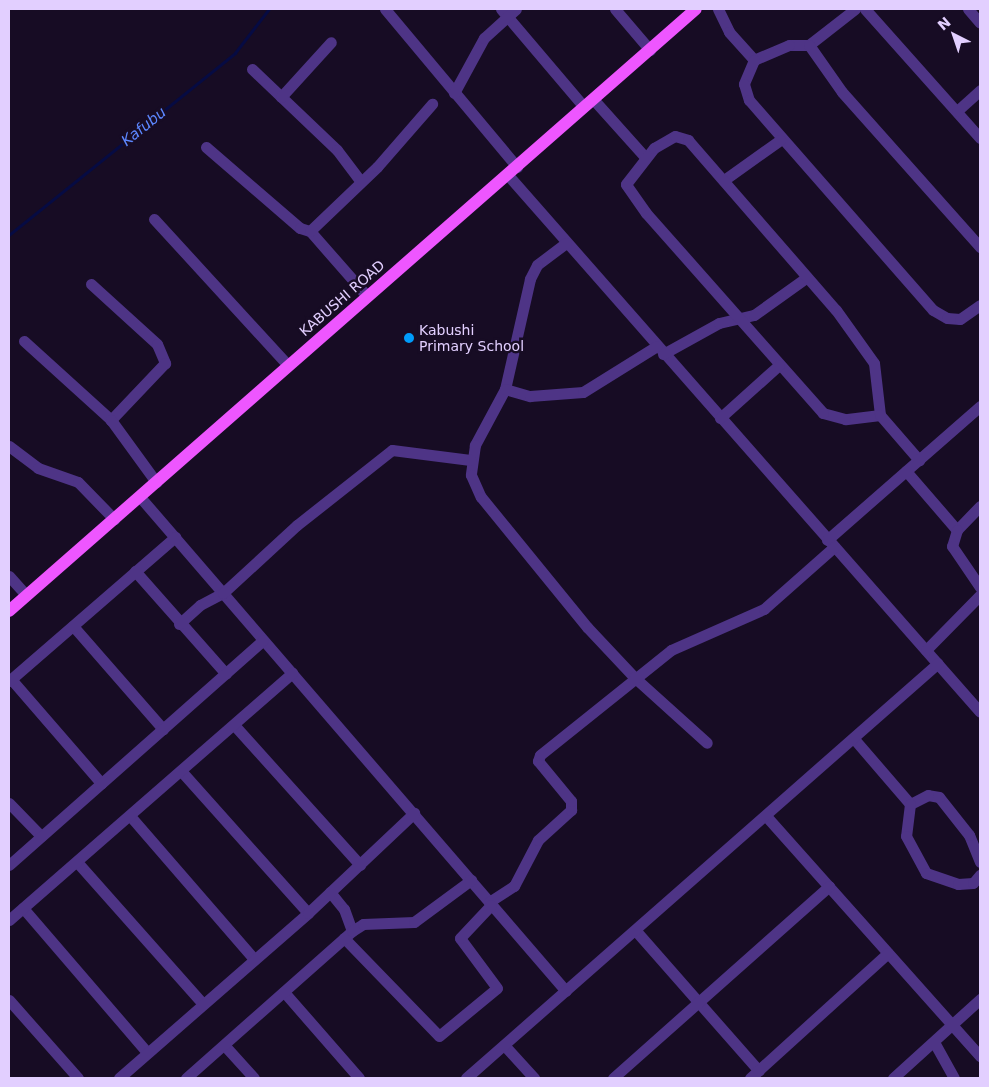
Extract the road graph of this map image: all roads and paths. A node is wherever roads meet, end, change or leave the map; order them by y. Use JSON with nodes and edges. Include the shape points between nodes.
{"nodes":[{"id":1,"x":385,"y":9,"type":"edge"},
{"id":2,"x":615,"y":9,"type":"edge"},
{"id":3,"x":696,"y":9,"type":"edge"},
{"id":4,"x":718,"y":9,"type":"edge"},
{"id":5,"x":855,"y":9,"type":"edge"},
{"id":6,"x":865,"y":9,"type":"edge"},
{"id":7,"x":968,"y":9,"type":"edge"},
{"id":8,"x":508,"y":11,"type":"edge"},
{"id":9,"x":980,"y":22,"type":"edge"},
{"id":10,"x":331,"y":42,"type":"dead end"},
{"id":11,"x":809,"y":45,"type":"junction"},
{"id":12,"x":650,"y":50,"type":"junction"},
{"id":13,"x":754,"y":60,"type":"junction"},
{"id":14,"x":252,"y":69,"type":"dead end"},
{"id":15,"x":980,"y":90,"type":"edge"},
{"id":16,"x":454,"y":93,"type":"junction"},
{"id":17,"x":281,"y":98,"type":"junction"},
{"id":18,"x":588,"y":103,"type":"junction"},
{"id":19,"x":432,"y":104,"type":"dead end"},
{"id":20,"x":956,"y":111,"type":"junction"},
{"id":21,"x":980,"y":138,"type":"edge"},
{"id":22,"x":780,"y":140,"type":"junction"},
{"id":23,"x":206,"y":147,"type":"dead end"},
{"id":24,"x":645,"y":157,"type":"junction"},
{"id":25,"x":512,"y":170,"type":"junction"},
{"id":26,"x":724,"y":180,"type":"junction"},
{"id":27,"x":360,"y":182,"type":"junction"},
{"id":28,"x":154,"y":220,"type":"dead end"},
{"id":29,"x":310,"y":230,"type":"junction"},
{"id":30,"x":566,"y":243,"type":"junction"},
{"id":31,"x":980,"y":247,"type":"edge"},
{"id":32,"x":807,"y":277,"type":"junction"},
{"id":33,"x":91,"y":284,"type":"dead end"},
{"id":34,"x":367,"y":296,"type":"junction"},
{"id":35,"x":980,"y":305,"type":"edge"},
{"id":36,"x":738,"y":319,"type":"junction"},
{"id":37,"x":24,"y":341,"type":"dead end"},
{"id":38,"x":660,"y":350,"type":"junction"},
{"id":39,"x":288,"y":365,"type":"junction"},
{"id":40,"x":780,"y":365,"type":"junction"},
{"id":41,"x":505,"y":389,"type":"junction"},
{"id":42,"x":980,"y":406,"type":"edge"},
{"id":43,"x":880,"y":415,"type":"junction"},
{"id":44,"x":720,"y":418,"type":"junction"},
{"id":45,"x":111,"y":420,"type":"junction"},
{"id":46,"x":9,"y":446,"type":"edge"},
{"id":47,"x":470,"y":460,"type":"junction"},
{"id":48,"x":919,"y":460,"type":"junction"},
{"id":49,"x":906,"y":471,"type":"junction"},
{"id":50,"x":156,"y":482,"type":"junction"},
{"id":51,"x":140,"y":497,"type":"junction"},
{"id":52,"x":980,"y":506,"type":"edge"},
{"id":53,"x":114,"y":519,"type":"junction"},
{"id":54,"x":956,"y":530,"type":"junction"},
{"id":55,"x":175,"y":538,"type":"junction"},
{"id":56,"x":831,"y":543,"type":"junction"},
{"id":57,"x":135,"y":571,"type":"junction"},
{"id":58,"x":9,"y":576,"type":"edge"},
{"id":59,"x":980,"y":588,"type":"edge"},
{"id":60,"x":223,"y":593,"type":"junction"},
{"id":61,"x":26,"y":595,"type":"junction"},
{"id":62,"x":9,"y":611,"type":"edge"},
{"id":63,"x":179,"y":624,"type":"junction"},
{"id":64,"x":73,"y":626,"type":"junction"},
{"id":65,"x":263,"y":640,"type":"junction"},
{"id":66,"x":926,"y":650,"type":"junction"},
{"id":67,"x":938,"y":663,"type":"junction"},
{"id":68,"x":226,"y":674,"type":"junction"},
{"id":69,"x":292,"y":674,"type":"junction"},
{"id":70,"x":634,"y":677,"type":"junction"},
{"id":71,"x":10,"y":680,"type":"edge"},
{"id":72,"x":980,"y":712,"type":"edge"},
{"id":73,"x":235,"y":726,"type":"junction"},
{"id":74,"x":163,"y":728,"type":"junction"},
{"id":75,"x":855,"y":740,"type":"junction"},
{"id":76,"x":707,"y":743,"type":"dead end"},
{"id":77,"x":182,"y":772,"type":"junction"},
{"id":78,"x":100,"y":783,"type":"junction"},
{"id":79,"x":9,"y":803,"type":"edge"},
{"id":80,"x":910,"y":804,"type":"junction"},
{"id":81,"x":414,"y":813,"type":"junction"},
{"id":82,"x":766,"y":816,"type":"junction"},
{"id":83,"x":131,"y":818,"type":"junction"},
{"id":84,"x":41,"y":836,"type":"junction"},
{"id":85,"x":77,"y":862,"type":"junction"},
{"id":86,"x":980,"y":862,"type":"edge"},
{"id":87,"x":360,"y":864,"type":"junction"},
{"id":88,"x":9,"y":865,"type":"edge"},
{"id":89,"x":979,"y":879,"type":"edge"},
{"id":90,"x":471,"y":880,"type":"junction"},
{"id":91,"x":829,"y":886,"type":"junction"},
{"id":92,"x":330,"y":892,"type":"junction"},
{"id":93,"x":490,"y":904,"type":"junction"},
{"id":94,"x":23,"y":908,"type":"junction"},
{"id":95,"x":308,"y":913,"type":"junction"},
{"id":96,"x":9,"y":920,"type":"edge"},
{"id":97,"x":636,"y":931,"type":"junction"},
{"id":98,"x":348,"y":934,"type":"junction"},
{"id":99,"x":888,"y":953,"type":"junction"},
{"id":100,"x":254,"y":959,"type":"junction"},
{"id":101,"x":566,"y":991,"type":"junction"},
{"id":102,"x":284,"y":992,"type":"junction"},
{"id":103,"x":980,"y":999,"type":"edge"},
{"id":104,"x":9,"y":1000,"type":"edge"},
{"id":105,"x":701,"y":1002,"type":"junction"},
{"id":106,"x":202,"y":1003,"type":"junction"},
{"id":107,"x":953,"y":1025,"type":"junction"},
{"id":108,"x":934,"y":1042,"type":"junction"},
{"id":109,"x":504,"y":1045,"type":"junction"},
{"id":110,"x":225,"y":1046,"type":"junction"},
{"id":111,"x":148,"y":1052,"type":"junction"},
{"id":112,"x":980,"y":1056,"type":"edge"},
{"id":113,"x":754,"y":1075,"type":"edge"},
{"id":114,"x":78,"y":1078,"type":"edge"},
{"id":115,"x":119,"y":1078,"type":"edge"},
{"id":116,"x":186,"y":1078,"type":"edge"},
{"id":117,"x":254,"y":1078,"type":"edge"},
{"id":118,"x":359,"y":1078,"type":"edge"},
{"id":119,"x":466,"y":1078,"type":"edge"},
{"id":120,"x":534,"y":1078,"type":"edge"},
{"id":121,"x":613,"y":1078,"type":"edge"},
{"id":122,"x":893,"y":1078,"type":"edge"},
{"id":123,"x":954,"y":1078,"type":"edge"}],
"edges":[{"from":1,"to":16,"type":"street"},
{"from":2,"to":12,"type":"street"},
{"from":3,"to":12,"type":"main road","name":"KABUSHI ROAD"},
{"from":4,"to":13,"type":"street","via":[[728,32]]},
{"from":5,"to":11,"type":"street"},
{"from":6,"to":20,"type":"street"},
{"from":7,"to":9,"type":"street"},
{"from":8,"to":16,"type":"street","via":[[484,38]]},
{"from":8,"to":18,"type":"street"},
{"from":10,"to":17,"type":"street"},
{"from":11,"to":13,"type":"street","via":[[789,45]]},
{"from":11,"to":31,"type":"street","via":[[842,92]]},
{"from":12,"to":18,"type":"main road","name":"KABUSHI ROAD"},
{"from":13,"to":22,"type":"street","via":[[744,84],[749,100]]},
{"from":14,"to":17,"type":"street"},
{"from":15,"to":20,"type":"street"},
{"from":16,"to":25,"type":"street"},
{"from":17,"to":27,"type":"street","via":[[337,150]]},
{"from":18,"to":24,"type":"street"},
{"from":18,"to":25,"type":"main road","name":"KABUSHI ROAD"},
{"from":19,"to":27,"type":"street"},
{"from":20,"to":21,"type":"street"},
{"from":22,"to":26,"type":"street"},
{"from":22,"to":35,"type":"street","via":[[934,310],[947,318],[960,318]]},
{"from":23,"to":29,"type":"street","via":[[300,228]]},
{"from":24,"to":26,"type":"street","via":[[675,136],[688,140]]},
{"from":24,"to":36,"type":"street","via":[[630,174],[626,184],[630,193]]},
{"from":25,"to":30,"type":"street"},
{"from":25,"to":34,"type":"main road","name":"KABUSHI ROAD"},
{"from":26,"to":32,"type":"street"},
{"from":27,"to":29,"type":"street"},
{"from":28,"to":39,"type":"street"},
{"from":29,"to":34,"type":"street"},
{"from":30,"to":38,"type":"street"},
{"from":30,"to":41,"type":"street","via":[[536,265],[530,279]]},
{"from":32,"to":36,"type":"street","via":[[760,311]]},
{"from":32,"to":43,"type":"street","via":[[867,347],[879,380]]},
{"from":33,"to":45,"type":"street","via":[[157,344],[165,363]]},
{"from":34,"to":39,"type":"main road","name":"KABUSHI ROAD"},
{"from":36,"to":38,"type":"street","via":[[713,326]]},
{"from":36,"to":40,"type":"street"},
{"from":37,"to":45,"type":"street"},
{"from":38,"to":41,"type":"street","via":[[583,392],[530,396]]},
{"from":38,"to":44,"type":"street"},
{"from":39,"to":50,"type":"main road","name":"KABUSHI ROAD"},
{"from":40,"to":43,"type":"street","via":[[829,418]]},
{"from":40,"to":44,"type":"street"},
{"from":41,"to":47,"type":"street"},
{"from":42,"to":48,"type":"street"},
{"from":43,"to":48,"type":"street"},
{"from":44,"to":56,"type":"street"},
{"from":45,"to":50,"type":"street"},
{"from":46,"to":53,"type":"street","via":[[38,468],[78,482]]},
{"from":47,"to":60,"type":"street","via":[[392,450],[297,525]]},
{"from":47,"to":70,"type":"street","via":[[481,497]]},
{"from":48,"to":49,"type":"street"},
{"from":49,"to":54,"type":"street"},
{"from":49,"to":56,"type":"street"},
{"from":50,"to":51,"type":"main road","name":"KABUSHI ROAD"},
{"from":51,"to":53,"type":"main road","name":"KABUSHI ROAD"},
{"from":51,"to":55,"type":"street"},
{"from":52,"to":54,"type":"street"},
{"from":53,"to":61,"type":"main road","name":"KABUSHI ROAD"},
{"from":54,"to":59,"type":"street","via":[[952,546],[956,556]]},
{"from":55,"to":57,"type":"street"},
{"from":55,"to":60,"type":"street"},
{"from":56,"to":66,"type":"street"},
{"from":56,"to":70,"type":"street","via":[[764,609],[671,650]]},
{"from":57,"to":63,"type":"street"},
{"from":57,"to":64,"type":"street"},
{"from":58,"to":61,"type":"street"},
{"from":59,"to":66,"type":"street"},
{"from":60,"to":63,"type":"street","via":[[200,605]]},
{"from":60,"to":65,"type":"street"},
{"from":61,"to":62,"type":"main road","name":"KABUSHI ROAD"},
{"from":63,"to":68,"type":"street"},
{"from":64,"to":71,"type":"street"},
{"from":64,"to":74,"type":"street"},
{"from":65,"to":68,"type":"street"},
{"from":65,"to":69,"type":"street"},
{"from":66,"to":67,"type":"street"},
{"from":67,"to":72,"type":"street"},
{"from":67,"to":75,"type":"street"},
{"from":68,"to":74,"type":"street"},
{"from":69,"to":73,"type":"street"},
{"from":69,"to":81,"type":"street"},
{"from":70,"to":76,"type":"street"},
{"from":70,"to":93,"type":"street","via":[[538,757],[571,801],[571,810],[538,840],[514,886]]},
{"from":71,"to":78,"type":"street"},
{"from":73,"to":77,"type":"street"},
{"from":73,"to":87,"type":"street"},
{"from":74,"to":78,"type":"street"},
{"from":75,"to":80,"type":"street"},
{"from":75,"to":82,"type":"street"},
{"from":77,"to":83,"type":"street"},
{"from":77,"to":95,"type":"street"},
{"from":78,"to":84,"type":"street"},
{"from":79,"to":84,"type":"street"},
{"from":80,"to":86,"type":"street","via":[[928,795],[939,797],[969,835]]},
{"from":80,"to":89,"type":"street","via":[[906,836],[920,867],[944,882]]},
{"from":81,"to":87,"type":"street"},
{"from":81,"to":90,"type":"street"},
{"from":82,"to":91,"type":"street"},
{"from":82,"to":97,"type":"street"},
{"from":83,"to":85,"type":"street"},
{"from":83,"to":100,"type":"street"},
{"from":84,"to":88,"type":"street"},
{"from":85,"to":94,"type":"street"},
{"from":85,"to":106,"type":"street"},
{"from":87,"to":92,"type":"street"},
{"from":90,"to":93,"type":"street"},
{"from":90,"to":98,"type":"street","via":[[414,922],[363,924]]},
{"from":91,"to":99,"type":"street"},
{"from":91,"to":105,"type":"street"},
{"from":92,"to":95,"type":"street"},
{"from":92,"to":98,"type":"street","via":[[344,909]]},
{"from":93,"to":98,"type":"street","via":[[460,938],[496,988],[439,1036]]},
{"from":93,"to":101,"type":"street"},
{"from":94,"to":96,"type":"street"},
{"from":94,"to":111,"type":"street"},
{"from":95,"to":100,"type":"street"},
{"from":97,"to":101,"type":"street"},
{"from":97,"to":105,"type":"street"},
{"from":98,"to":102,"type":"street"},
{"from":99,"to":107,"type":"street"},
{"from":99,"to":113,"type":"street"},
{"from":100,"to":106,"type":"street"},
{"from":101,"to":109,"type":"street"},
{"from":102,"to":110,"type":"street"},
{"from":102,"to":118,"type":"street"},
{"from":103,"to":107,"type":"street"},
{"from":104,"to":114,"type":"street"},
{"from":105,"to":113,"type":"street"},
{"from":105,"to":121,"type":"street"},
{"from":106,"to":111,"type":"street"},
{"from":107,"to":108,"type":"street"},
{"from":107,"to":112,"type":"street"},
{"from":108,"to":122,"type":"street"},
{"from":108,"to":123,"type":"street"},
{"from":109,"to":119,"type":"street"},
{"from":109,"to":120,"type":"street"},
{"from":110,"to":116,"type":"street"},
{"from":110,"to":117,"type":"street"},
{"from":111,"to":115,"type":"street"}]}
